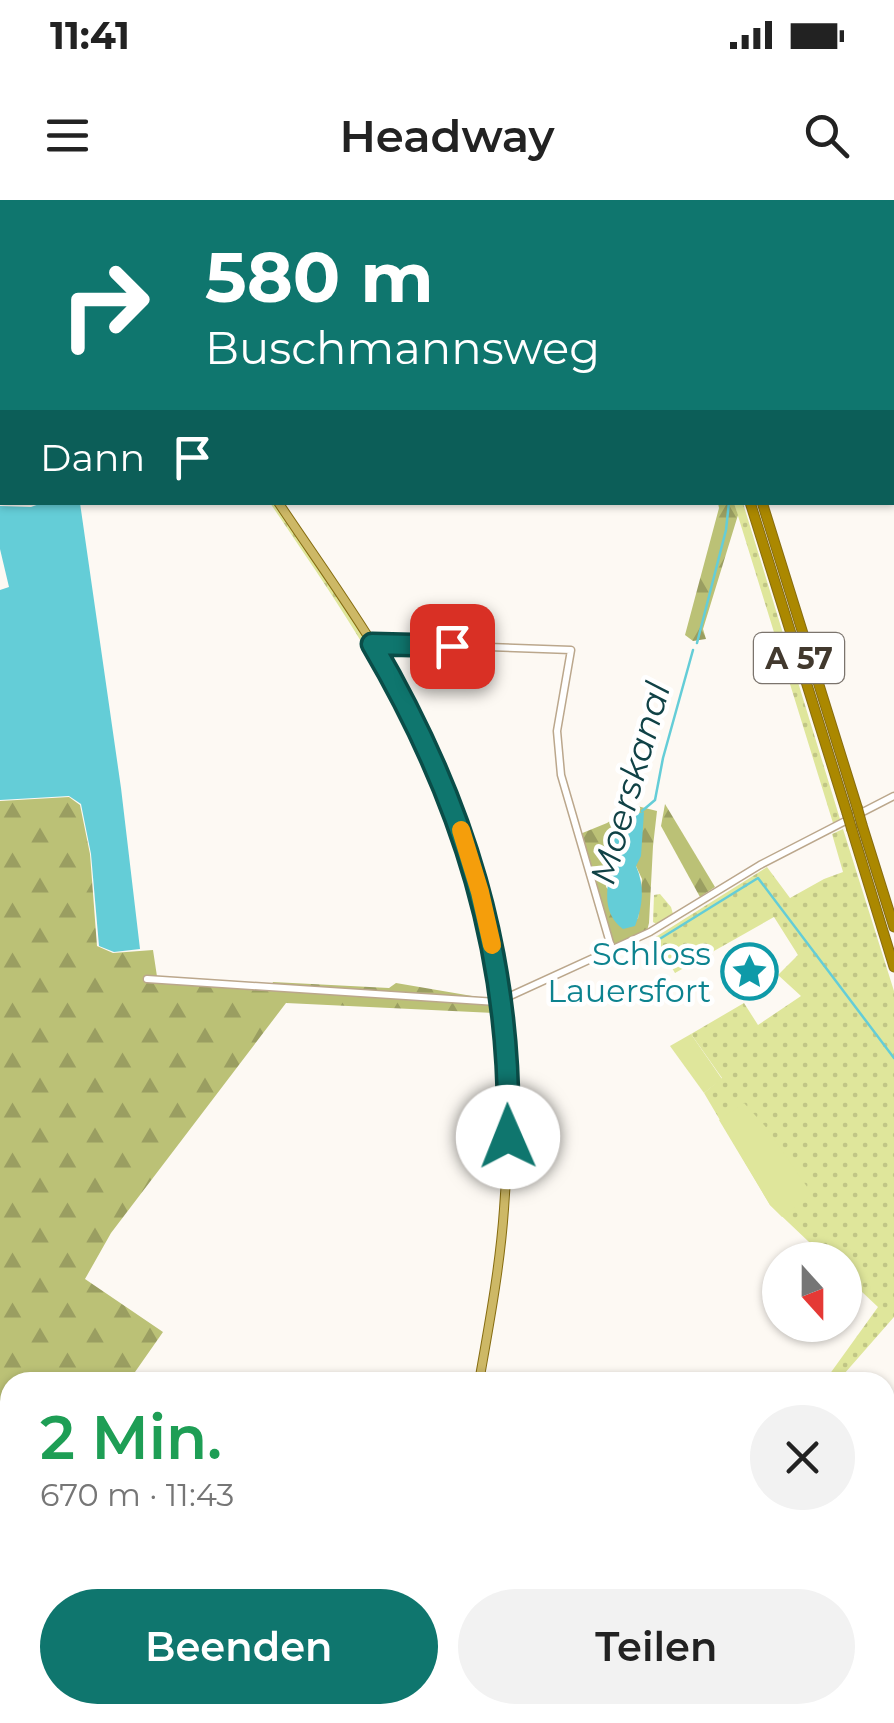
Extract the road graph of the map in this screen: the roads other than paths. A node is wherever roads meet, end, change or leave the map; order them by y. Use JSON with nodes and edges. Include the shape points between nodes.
{"nodes":[{"id":1,"x":280,"y":505,"type":"edge"},
{"id":2,"x":751,"y":505,"type":"edge"},
{"id":3,"x":763,"y":505,"type":"edge"},
{"id":4,"x":372,"y":644,"type":"junction"},
{"id":5,"x":894,"y":796,"type":"edge"},
{"id":6,"x":894,"y":927,"type":"edge"},
{"id":7,"x":612,"y":950,"type":"junction"},
{"id":8,"x":894,"y":966,"type":"edge"},
{"id":9,"x":147,"y":979,"type":"dead end"},
{"id":10,"x":502,"y":1000,"type":"junction"},
{"id":11,"x":481,"y":1372,"type":"edge"}],
"edges":[{"from":1,"to":4,"type":"main road"},
{"from":2,"to":8,"type":"highway","number":"A 57","bridge":true},
{"from":3,"to":6,"type":"highway","number":"A 57","bridge":true},
{"from":4,"to":7,"type":"street","via":[[571,650],[558,730],[561,776]]},
{"from":4,"to":10,"type":"main road","via":[[454,810],[480,892]]},
{"from":5,"to":7,"type":"street"},
{"from":7,"to":10,"type":"street"},
{"from":9,"to":10,"type":"street"},
{"from":10,"to":11,"type":"main road","via":[[506,1177]]}]}
